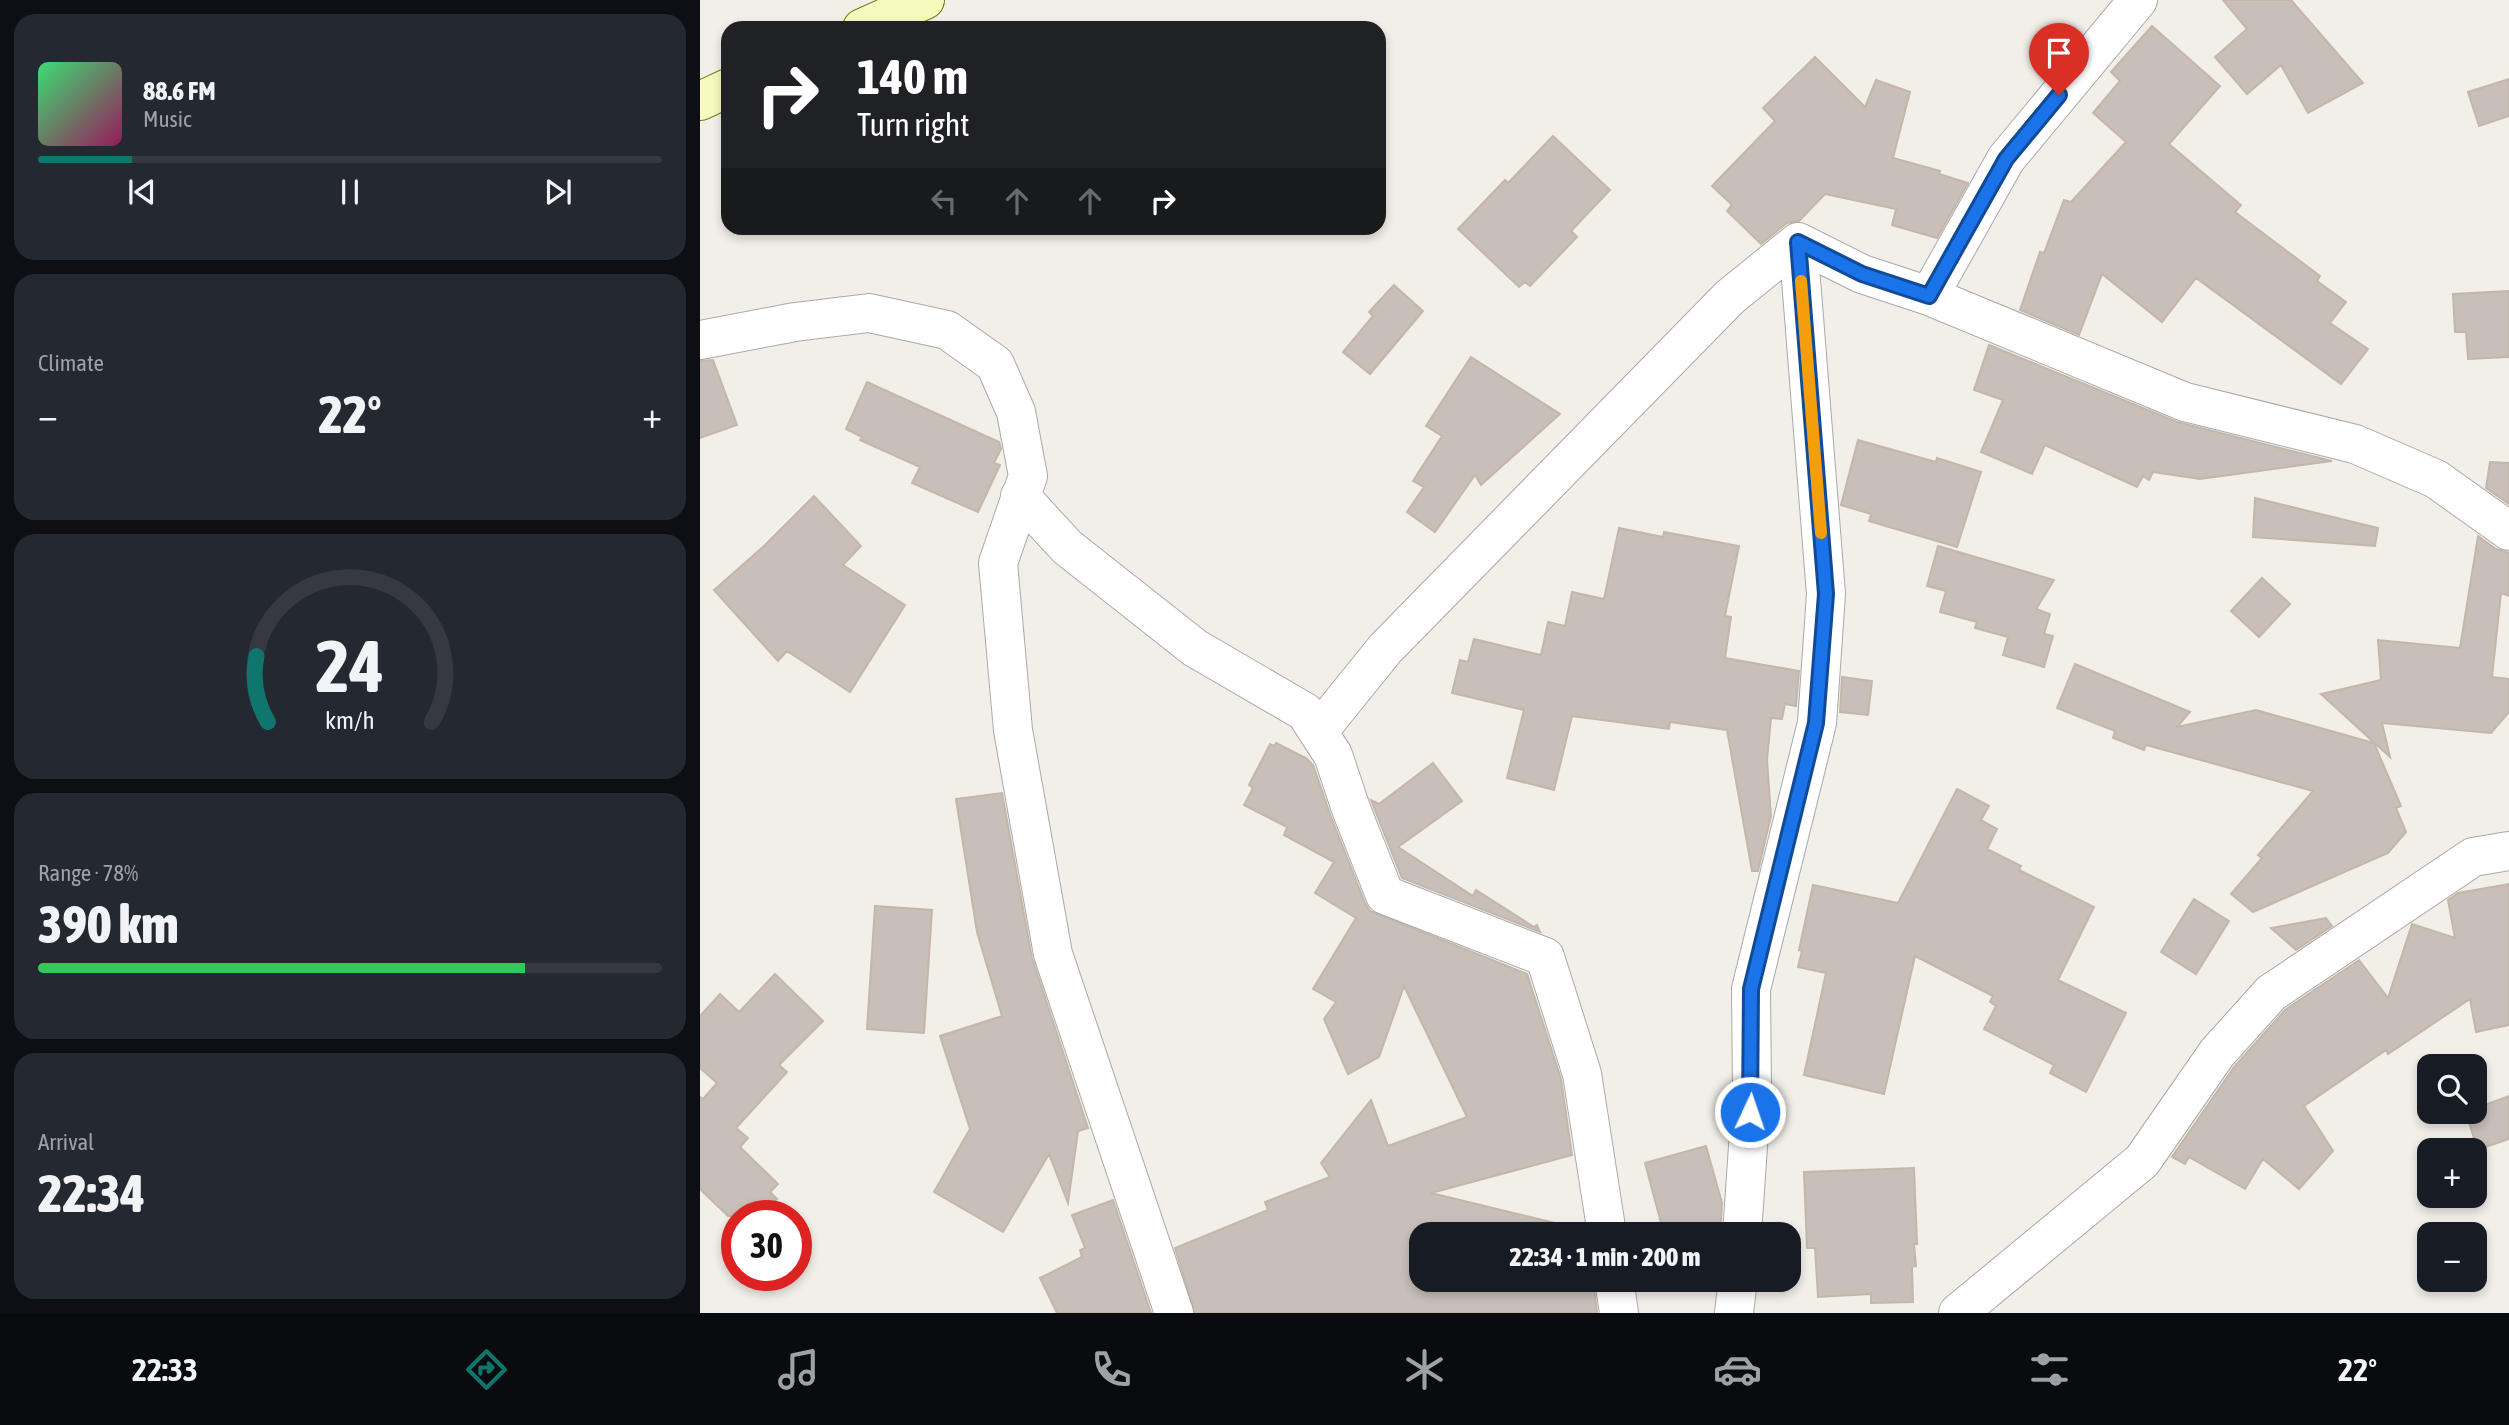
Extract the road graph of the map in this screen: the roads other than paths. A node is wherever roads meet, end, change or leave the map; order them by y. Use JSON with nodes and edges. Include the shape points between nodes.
{"nodes":[{"id":1,"x":925,"y":0,"type":"edge"},
{"id":2,"x":2138,"y":0,"type":"edge"},
{"id":3,"x":878,"y":21,"type":"edge"},
{"id":4,"x":721,"y":91,"type":"edge"},
{"id":5,"x":700,"y":101,"type":"edge"},
{"id":6,"x":1798,"y":242,"type":"junction"},
{"id":7,"x":1929,"y":296,"type":"junction"},
{"id":8,"x":700,"y":340,"type":"edge"},
{"id":9,"x":1020,"y":496,"type":"junction"},
{"id":10,"x":2509,"y":531,"type":"edge"},
{"id":11,"x":1318,"y":732,"type":"junction"},
{"id":12,"x":2509,"y":851,"type":"edge"},
{"id":13,"x":1604,"y":1222,"type":"edge"},
{"id":14,"x":1743,"y":1222,"type":"edge"},
{"id":15,"x":1616,"y":1292,"type":"edge"},
{"id":16,"x":1736,"y":1292,"type":"edge"},
{"id":17,"x":1174,"y":1313,"type":"edge"},
{"id":18,"x":1619,"y":1313,"type":"edge"},
{"id":19,"x":1734,"y":1313,"type":"edge"},
{"id":20,"x":1958,"y":1313,"type":"edge"}],
"edges":[{"from":1,"to":3,"type":"main road"},
{"from":2,"to":7,"type":"street","via":[[2006,159]]},
{"from":4,"to":5,"type":"main road"},
{"from":6,"to":7,"type":"street","via":[[1862,274]]},
{"from":6,"to":11,"type":"street","via":[[1730,297],[1385,649]]},
{"from":6,"to":14,"type":"street","via":[[1826,594],[1816,723],[1751,989],[1752,1088]]},
{"from":7,"to":10,"type":"street","via":[[2185,402],[2355,444],[2436,479]]},
{"from":8,"to":9,"type":"street","via":[[869,313],[947,330],[995,364],[1016,412],[1028,476]]},
{"from":9,"to":11,"type":"street","via":[[1067,547],[1195,648],[1305,712]]},
{"from":9,"to":17,"type":"street","via":[[998,563],[1013,730],[1053,954]]},
{"from":11,"to":13,"type":"street","via":[[1333,755],[1385,895],[1545,957],[1582,1074]]},
{"from":12,"to":20,"type":"street","via":[[2473,857],[2271,993],[2217,1053],[2142,1160]]},
{"from":15,"to":18,"type":"street"},
{"from":16,"to":19,"type":"street"}]}
